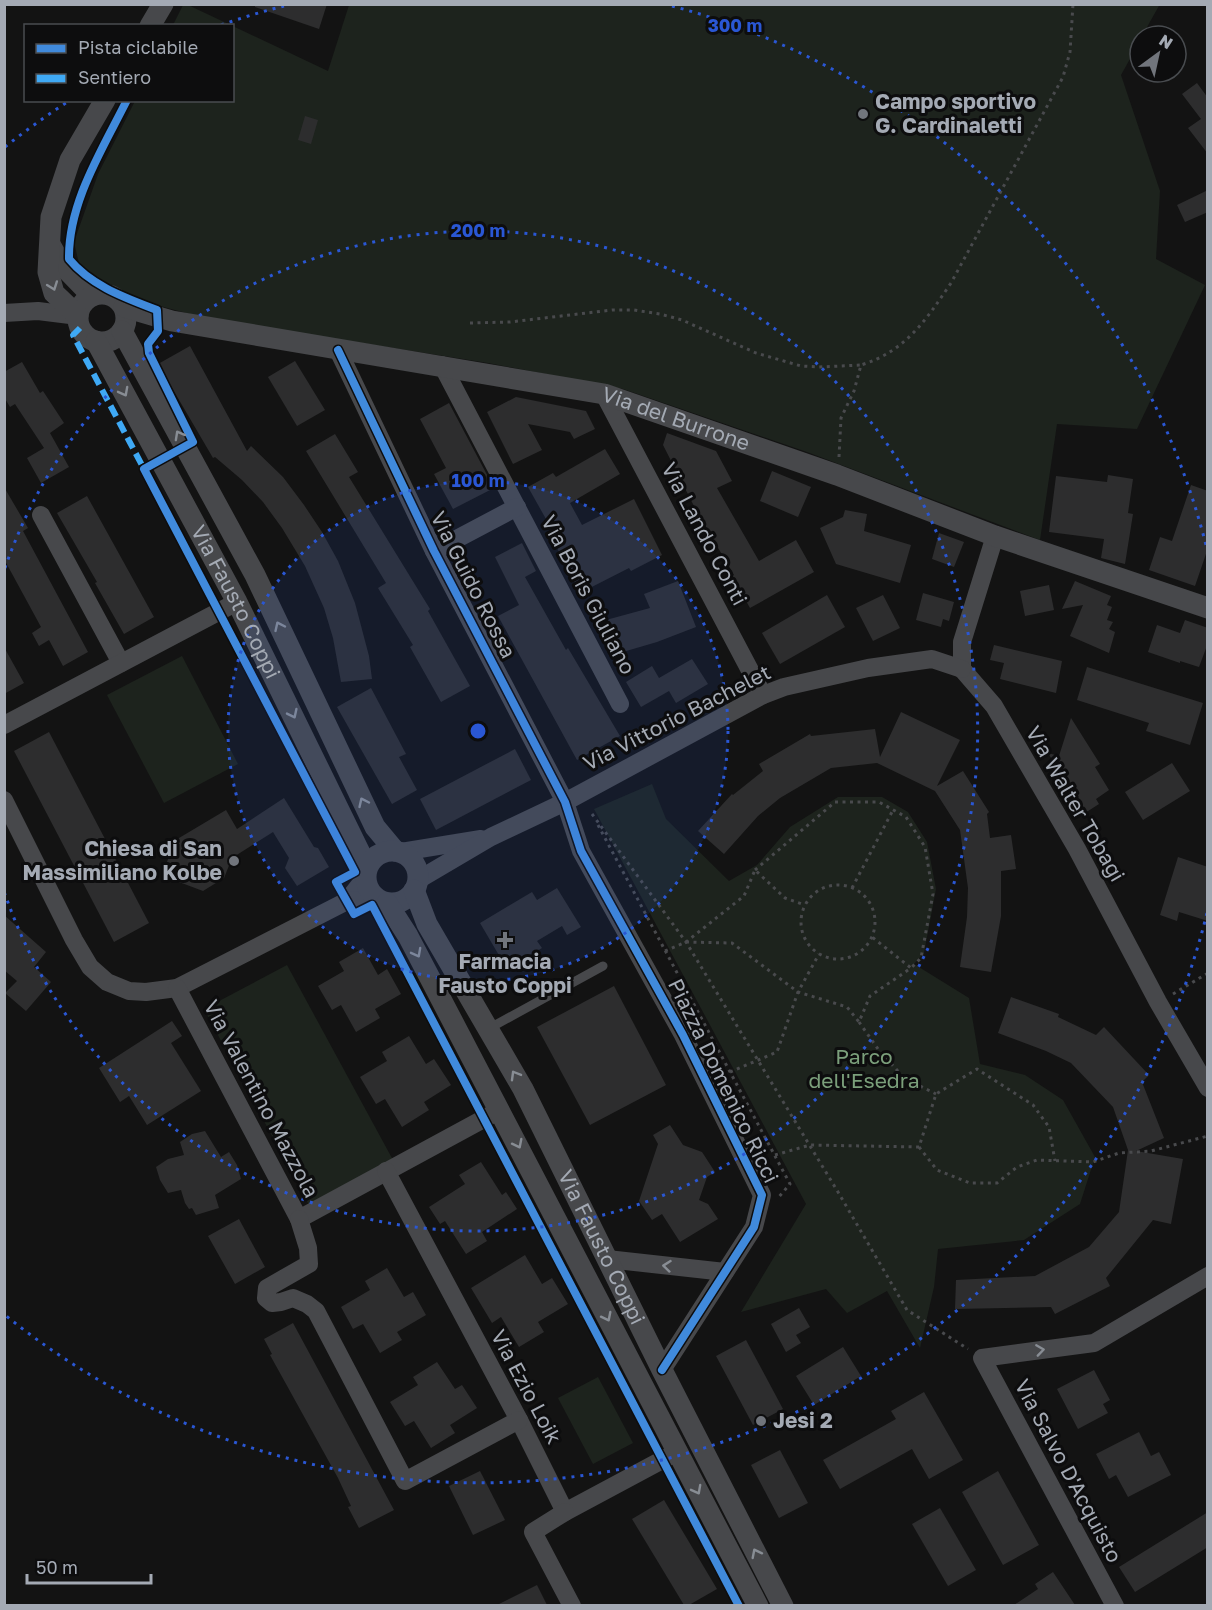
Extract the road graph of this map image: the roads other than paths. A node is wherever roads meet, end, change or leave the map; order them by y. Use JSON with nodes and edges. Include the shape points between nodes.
{"nodes":[{"id":1,"x":163,"y":4,"type":"edge"},
{"id":2,"x":151,"y":24,"type":"edge"},
{"id":3,"x":104,"y":102,"type":"edge"},
{"id":4,"x":51,"y":246,"type":"junction"},
{"id":5,"x":92,"y":296,"type":"junction"},
{"id":6,"x":124,"y":307,"type":"junction"},
{"id":7,"x":4,"y":313,"type":"edge"},
{"id":8,"x":78,"y":316,"type":"junction"},
{"id":9,"x":122,"y":331,"type":"junction"},
{"id":10,"x":96,"y":341,"type":"junction"},
{"id":11,"x":338,"y":350,"type":"junction"},
{"id":12,"x":442,"y":365,"type":"junction"},
{"id":13,"x":604,"y":394,"type":"junction"},
{"id":14,"x":517,"y":507,"type":"junction"},
{"id":15,"x":41,"y":515,"type":"dead end"},
{"id":16,"x":995,"y":537,"type":"junction"},
{"id":17,"x":434,"y":550,"type":"junction"},
{"id":18,"x":237,"y":602,"type":"junction"},
{"id":19,"x":1208,"y":608,"type":"edge"},
{"id":20,"x":121,"y":663,"type":"junction"},
{"id":21,"x":962,"y":669,"type":"junction"},
{"id":22,"x":763,"y":695,"type":"junction"},
{"id":23,"x":620,"y":704,"type":"dead end"},
{"id":24,"x":4,"y":725,"type":"edge"},
{"id":25,"x":4,"y":800,"type":"edge"},
{"id":26,"x":564,"y":802,"type":"junction"},
{"id":27,"x":491,"y":837,"type":"junction"},
{"id":28,"x":398,"y":851,"type":"junction"},
{"id":29,"x":366,"y":872,"type":"junction"},
{"id":30,"x":416,"y":885,"type":"junction"},
{"id":31,"x":347,"y":900,"type":"junction"},
{"id":32,"x":382,"y":901,"type":"junction"},
{"id":33,"x":603,"y":966,"type":"dead end"},
{"id":34,"x":177,"y":988,"type":"junction"},
{"id":35,"x":488,"y":1029,"type":"junction"},
{"id":36,"x":1208,"y":1088,"type":"edge"},
{"id":37,"x":500,"y":1110,"type":"junction"},
{"id":38,"x":386,"y":1171,"type":"junction"},
{"id":39,"x":298,"y":1219,"type":"junction"},
{"id":40,"x":607,"y":1259,"type":"junction"},
{"id":41,"x":725,"y":1272,"type":"junction"},
{"id":42,"x":1208,"y":1276,"type":"edge"},
{"id":43,"x":662,"y":1370,"type":"junction"},
{"id":44,"x":519,"y":1420,"type":"junction"},
{"id":45,"x":677,"y":1452,"type":"junction"},
{"id":46,"x":565,"y":1512,"type":"junction"},
{"id":47,"x":572,"y":1605,"type":"edge"},
{"id":48,"x":758,"y":1605,"type":"edge"},
{"id":49,"x":783,"y":1605,"type":"edge"},
{"id":50,"x":1114,"y":1605,"type":"edge"}],
"edges":[{"from":1,"to":2,"type":"street"},
{"from":3,"to":4,"type":"street","via":[[70,160],[51,217]]},
{"from":4,"to":5,"type":"street","via":[[61,264]]},
{"from":4,"to":8,"type":"street","one_way":true,"via":[[48,272],[54,293]]},
{"from":5,"to":6,"type":"street","via":[[114,296]]},
{"from":5,"to":8,"type":"street","via":[[82,304]]},
{"from":6,"to":9,"type":"street"},
{"from":6,"to":11,"type":"street","name":"Via del Burrone","via":[[172,321]]},
{"from":7,"to":8,"type":"street","via":[[38,310]]},
{"from":8,"to":10,"type":"street","via":[[80,328]]},
{"from":9,"to":10,"type":"street","via":[[111,340]]},
{"from":28,"to":9,"type":"street","name":"Via Fausto Coppi","one_way":true,"via":[[375,827],[255,574]]},
{"from":10,"to":18,"type":"street","name":"Via Fausto Coppi","one_way":true},
{"from":11,"to":12,"type":"street","name":"Via del Burrone"},
{"from":11,"to":17,"type":"street","name":"Via Guido Rossa"},
{"from":12,"to":13,"type":"street","name":"Via del Burrone"},
{"from":12,"to":14,"type":"street","name":"Via Boris Giuliano"},
{"from":13,"to":16,"type":"street","name":"Via del Burrone","via":[[837,475]]},
{"from":13,"to":22,"type":"street","name":"Via Lando Conti"},
{"from":14,"to":17,"type":"street","name":"Via Boris Giuliano"},
{"from":14,"to":23,"type":"street","name":"Via Boris Giuliano"},
{"from":15,"to":20,"type":"street"},
{"from":16,"to":19,"type":"street","name":"Via del Burrone"},
{"from":16,"to":21,"type":"street","via":[[962,642]]},
{"from":17,"to":26,"type":"street","name":"Via Guido Rossa"},
{"from":18,"to":20,"type":"street"},
{"from":18,"to":29,"type":"street","name":"Via Fausto Coppi","one_way":true},
{"from":20,"to":24,"type":"street"},
{"from":21,"to":22,"type":"street","name":"Via Vittorio Bachelet","via":[[932,659],[868,668]]},
{"from":21,"to":36,"type":"street","name":"Via Walter Tobagi","via":[[1000,716]]},
{"from":22,"to":26,"type":"street","name":"Via Vittorio Bachelet"},
{"from":25,"to":34,"type":"street","via":[[90,967],[107,982],[129,991]]},
{"from":26,"to":27,"type":"street","name":"Via Vittorio Bachelet"},
{"from":26,"to":41,"type":"street","name":"Piazza Domenico Ricci","via":[[581,851],[682,1035],[762,1195],[754,1227]]},
{"from":27,"to":28,"type":"street","name":"Via Vittorio Bachelet"},
{"from":27,"to":30,"type":"street","name":"Via Vittorio Bachelet"},
{"from":28,"to":29,"type":"street","via":[[378,854]]},
{"from":28,"to":30,"type":"street","name":"Via Fausto Coppi","via":[[414,863]]},
{"from":29,"to":31,"type":"street"},
{"from":29,"to":32,"type":"street","name":"Via Fausto Coppi","via":[[371,893]]},
{"from":30,"to":32,"type":"street","via":[[402,901]]},
{"from":30,"to":35,"type":"street","name":"Via Fausto Coppi","via":[[428,924]]},
{"from":31,"to":32,"type":"street"},
{"from":31,"to":34,"type":"street"},
{"from":32,"to":37,"type":"street","name":"Via Fausto Coppi","one_way":true,"via":[[408,936]]},
{"from":33,"to":35,"type":"lane"},
{"from":34,"to":39,"type":"street","name":"Via Valentino Mazzola"},
{"from":40,"to":35,"type":"street","name":"Via Fausto Coppi","one_way":true,"via":[[523,1089]]},
{"from":37,"to":38,"type":"street","name":"Via Valentino Mazzola"},
{"from":37,"to":45,"type":"street","name":"Via Fausto Coppi","one_way":true},
{"from":38,"to":39,"type":"street","name":"Via Valentino Mazzola"},
{"from":38,"to":44,"type":"street","name":"Via Ezio Loik"},
{"from":39,"to":44,"type":"street","via":[[309,1264],[267,1288],[266,1298],[272,1303],[293,1298],[316,1311],[405,1481]]},
{"from":41,"to":40,"type":"street","one_way":true},
{"from":40,"to":43,"type":"street","name":"Via Fausto Coppi"},
{"from":41,"to":43,"type":"street","name":"Piazza Domenico Ricci"},
{"from":50,"to":42,"type":"street","name":"Via Salvo D'Acquisto","one_way":true,"via":[[982,1358],[1094,1343]]},
{"from":49,"to":43,"type":"street","name":"Via Fausto Coppi","one_way":true},
{"from":44,"to":46,"type":"street","name":"Via Ezio Loik"},
{"from":45,"to":46,"type":"street"},
{"from":45,"to":48,"type":"street","name":"Via Fausto Coppi","one_way":true},
{"from":46,"to":47,"type":"street","via":[[533,1532]]}]}
